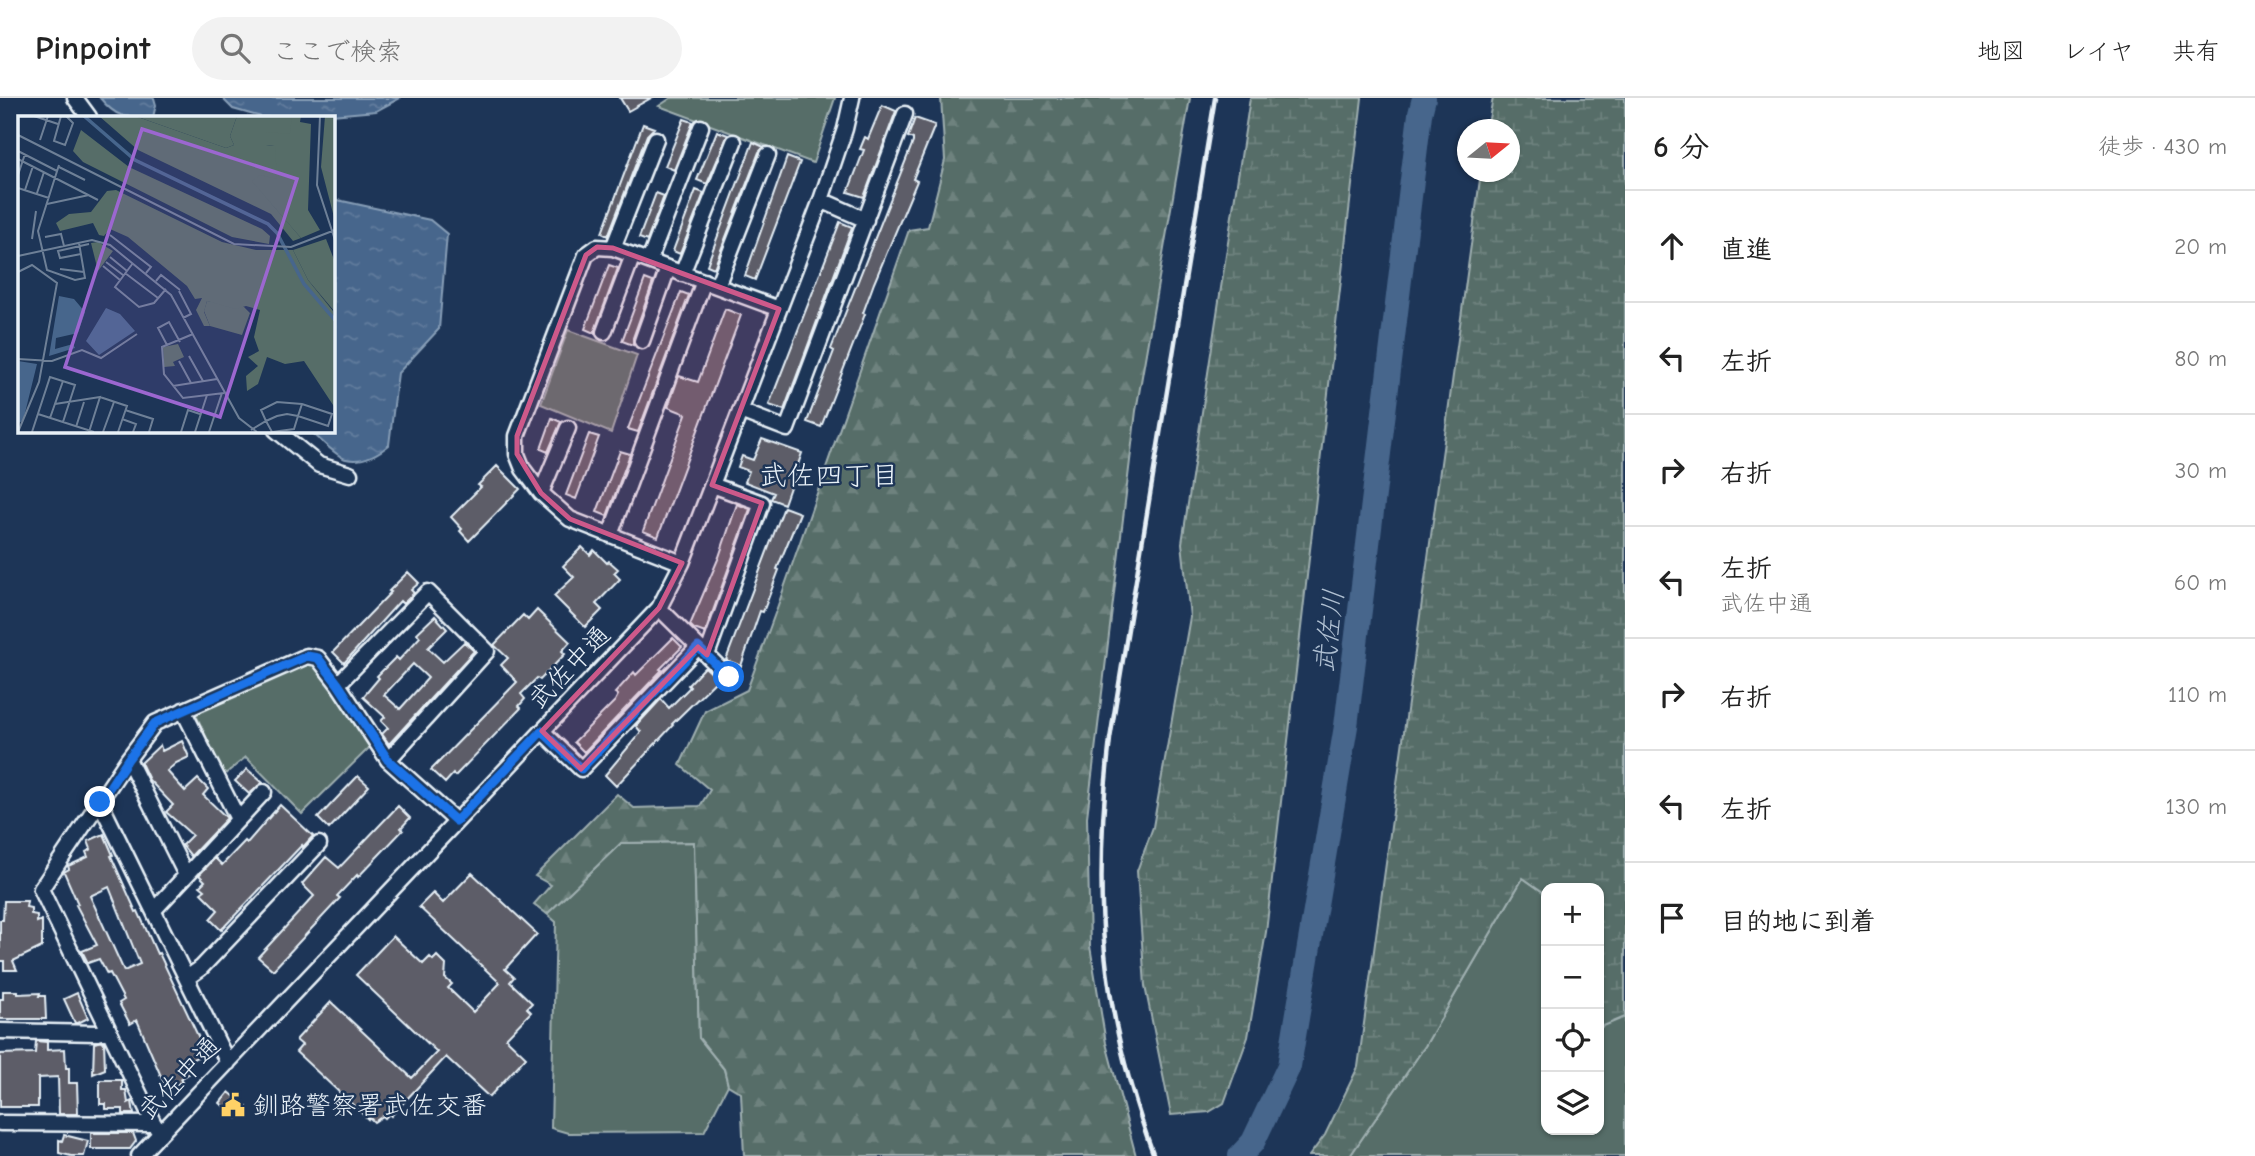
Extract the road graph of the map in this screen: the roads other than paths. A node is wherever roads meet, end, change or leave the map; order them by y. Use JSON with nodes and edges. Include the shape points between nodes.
{"nodes":[{"id":1,"x":75,"y":98,"type":"edge"},
{"id":2,"x":852,"y":98,"type":"edge"},
{"id":3,"x":905,"y":114,"type":"dead end"},
{"id":4,"x":88,"y":116,"type":"edge"},
{"id":5,"x":701,"y":127,"type":"dead end"},
{"id":6,"x":656,"y":139,"type":"dead end"},
{"id":7,"x":734,"y":142,"type":"dead end"},
{"id":8,"x":768,"y":155,"type":"dead end"},
{"id":9,"x":821,"y":200,"type":"junction"},
{"id":10,"x":866,"y":220,"type":"junction"},
{"id":11,"x":613,"y":248,"type":"junction"},
{"id":12,"x":632,"y":256,"type":"junction"},
{"id":13,"x":649,"y":261,"type":"junction"},
{"id":14,"x":668,"y":268,"type":"junction"},
{"id":15,"x":682,"y":274,"type":"junction"},
{"id":16,"x":710,"y":284,"type":"junction"},
{"id":17,"x":779,"y":309,"type":"junction"},
{"id":18,"x":604,"y":332,"type":"dead end"},
{"id":19,"x":642,"y":341,"type":"dead end"},
{"id":20,"x":740,"y":411,"type":"junction"},
{"id":21,"x":568,"y":428,"type":"dead end"},
{"id":22,"x":278,"y":432,"type":"edge"},
{"id":23,"x":350,"y":474,"type":"dead end"},
{"id":24,"x":712,"y":485,"type":"junction"},
{"id":25,"x":541,"y":493,"type":"junction"},
{"id":26,"x":610,"y":535,"type":"junction"},
{"id":27,"x":682,"y":563,"type":"junction"},
{"id":28,"x":659,"y":608,"type":"junction"},
{"id":29,"x":703,"y":651,"type":"junction"},
{"id":30,"x":729,"y":677,"type":"dead end"},
{"id":31,"x":338,"y":684,"type":"junction"},
{"id":32,"x":183,"y":710,"type":"junction"},
{"id":33,"x":542,"y":731,"type":"junction"},
{"id":34,"x":128,"y":759,"type":"junction"},
{"id":35,"x":388,"y":760,"type":"junction"},
{"id":36,"x":264,"y":792,"type":"dead end"},
{"id":37,"x":100,"y":802,"type":"junction"},
{"id":38,"x":238,"y":818,"type":"junction"},
{"id":39,"x":456,"y":821,"type":"junction"},
{"id":40,"x":319,"y":844,"type":"dead end"},
{"id":41,"x":186,"y":875,"type":"junction"},
{"id":42,"x":154,"y":910,"type":"junction"},
{"id":43,"x":187,"y":978,"type":"junction"},
{"id":44,"x":109,"y":1030,"type":"junction"},
{"id":45,"x":0,"y":1031,"type":"edge"},
{"id":46,"x":228,"y":1063,"type":"junction"},
{"id":47,"x":0,"y":1123,"type":"edge"},
{"id":48,"x":157,"y":1128,"type":"junction"},
{"id":49,"x":139,"y":1156,"type":"edge"}],
"edges":[{"from":1,"to":4,"type":"street"},
{"from":2,"to":9,"type":"street","name":"武佐中通"},
{"from":3,"to":10,"type":"street"},
{"from":5,"to":13,"type":"street"},
{"from":6,"to":11,"type":"street"},
{"from":7,"to":15,"type":"street"},
{"from":8,"to":16,"type":"street"},
{"from":9,"to":10,"type":"street"},
{"from":9,"to":17,"type":"street","name":"武佐中通"},
{"from":10,"to":20,"type":"street","via":[[787,429]]},
{"from":11,"to":12,"type":"street"},
{"from":11,"to":25,"type":"street","via":[[597,247],[586,255],[517,436],[523,469]]},
{"from":12,"to":13,"type":"street"},
{"from":12,"to":18,"type":"street"},
{"from":13,"to":14,"type":"street"},
{"from":14,"to":15,"type":"street"},
{"from":14,"to":19,"type":"street"},
{"from":15,"to":16,"type":"street"},
{"from":16,"to":17,"type":"street"},
{"from":16,"to":26,"type":"street"},
{"from":17,"to":20,"type":"street","name":"武佐中通"},
{"from":20,"to":24,"type":"street","name":"武佐中通"},
{"from":21,"to":25,"type":"street"},
{"from":22,"to":23,"type":"street","via":[[318,465]]},
{"from":24,"to":27,"type":"street","name":"武佐中通"},
{"from":24,"to":29,"type":"street","via":[[762,503]]},
{"from":25,"to":26,"type":"street","via":[[570,519]]},
{"from":26,"to":27,"type":"street"},
{"from":27,"to":28,"type":"street","name":"武佐中通"},
{"from":28,"to":29,"type":"street"},
{"from":28,"to":33,"type":"street","name":"武佐中通"},
{"from":29,"to":30,"type":"street"},
{"from":29,"to":33,"type":"street","via":[[581,769]]},
{"from":31,"to":32,"type":"street","via":[[318,658],[307,656]]},
{"from":31,"to":35,"type":"street"},
{"from":31,"to":35,"type":"street","via":[[428,592],[487,651]]},
{"from":32,"to":34,"type":"street","via":[[155,723]]},
{"from":32,"to":38,"type":"street"},
{"from":33,"to":39,"type":"street","name":"武佐中通"},
{"from":34,"to":37,"type":"street"},
{"from":34,"to":41,"type":"street"},
{"from":35,"to":39,"type":"street"},
{"from":36,"to":38,"type":"street"},
{"from":37,"to":42,"type":"street"},
{"from":37,"to":44,"type":"street","via":[[41,889]]},
{"from":38,"to":41,"type":"street"},
{"from":39,"to":46,"type":"street","name":"武佐中通"},
{"from":40,"to":43,"type":"street"},
{"from":41,"to":42,"type":"street"},
{"from":42,"to":43,"type":"street"},
{"from":43,"to":46,"type":"street"},
{"from":44,"to":45,"type":"street"},
{"from":44,"to":48,"type":"street"},
{"from":46,"to":48,"type":"street","name":"武佐中通"},
{"from":47,"to":48,"type":"street"},
{"from":48,"to":49,"type":"street","name":"武佐中通"}]}
